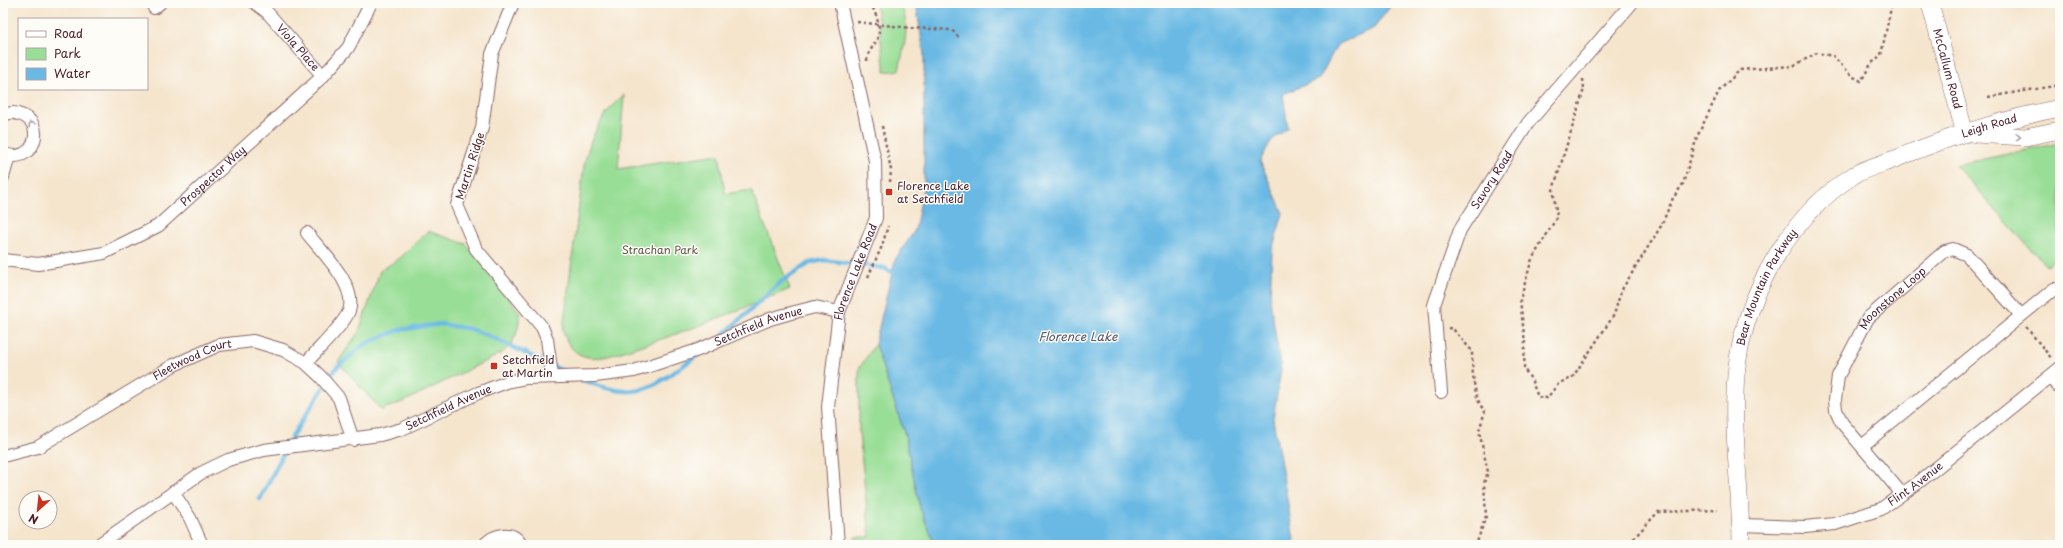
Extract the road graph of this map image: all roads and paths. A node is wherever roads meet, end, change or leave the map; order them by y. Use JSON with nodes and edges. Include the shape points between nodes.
{"nodes":[{"id":1,"x":5,"y":3,"type":"edge"},
{"id":2,"x":255,"y":3,"type":"edge"},
{"id":3,"x":371,"y":3,"type":"edge"},
{"id":4,"x":513,"y":3,"type":"edge"},
{"id":5,"x":840,"y":3,"type":"edge"},
{"id":6,"x":1632,"y":3,"type":"edge"},
{"id":7,"x":1892,"y":3,"type":"edge"},
{"id":8,"x":1930,"y":3,"type":"edge"},
{"id":9,"x":3,"y":6,"type":"edge"},
{"id":10,"x":845,"y":23,"type":"junction"},
{"id":11,"x":960,"y":39,"type":"dead end"},
{"id":12,"x":1581,"y":62,"type":"junction"},
{"id":13,"x":323,"y":76,"type":"junction"},
{"id":14,"x":2060,"y":85,"type":"edge"},
{"id":15,"x":1988,"y":97,"type":"dead end"},
{"id":16,"x":2060,"y":108,"type":"edge"},
{"id":17,"x":3,"y":116,"type":"edge"},
{"id":18,"x":2060,"y":130,"type":"edge"},
{"id":19,"x":1965,"y":134,"type":"junction"},
{"id":20,"x":6,"y":155,"type":"edge"},
{"id":21,"x":3,"y":177,"type":"edge"},
{"id":22,"x":307,"y":233,"type":"dead end"},
{"id":23,"x":3,"y":260,"type":"edge"},
{"id":24,"x":2054,"y":289,"type":"dead end"},
{"id":25,"x":839,"y":312,"type":"junction"},
{"id":26,"x":2022,"y":319,"type":"junction"},
{"id":27,"x":1436,"y":326,"type":"junction"},
{"id":28,"x":306,"y":363,"type":"junction"},
{"id":29,"x":2057,"y":365,"type":"edge"},
{"id":30,"x":552,"y":376,"type":"junction"},
{"id":31,"x":2050,"y":377,"type":"junction"},
{"id":32,"x":2060,"y":388,"type":"edge"},
{"id":33,"x":1441,"y":392,"type":"dead end"},
{"id":34,"x":353,"y":440,"type":"junction"},
{"id":35,"x":1862,"y":446,"type":"junction"},
{"id":36,"x":3,"y":456,"type":"edge"},
{"id":37,"x":173,"y":492,"type":"junction"},
{"id":38,"x":1902,"y":494,"type":"junction"},
{"id":39,"x":1718,"y":510,"type":"dead end"},
{"id":40,"x":1741,"y":525,"type":"junction"},
{"id":41,"x":98,"y":545,"type":"edge"},
{"id":42,"x":202,"y":545,"type":"edge"},
{"id":43,"x":484,"y":545,"type":"edge"},
{"id":44,"x":522,"y":545,"type":"edge"},
{"id":45,"x":838,"y":545,"type":"edge"},
{"id":46,"x":1476,"y":545,"type":"edge"},
{"id":47,"x":1633,"y":545,"type":"edge"},
{"id":48,"x":1741,"y":545,"type":"edge"}],
"edges":[{"from":1,"to":9,"type":"path"},
{"from":2,"to":13,"type":"street","name":"Viola Place","via":[[267,12]]},
{"from":3,"to":13,"type":"street","name":"Prospector Way","via":[[348,48]]},
{"from":4,"to":30,"type":"street","name":"Martin Ridge","via":[[492,54],[482,128],[457,205],[476,249],[542,328],[547,339]]},
{"from":5,"to":10,"type":"street","name":"Florence Lake Road"},
{"from":6,"to":12,"type":"street","name":"Savory Road"},
{"from":7,"to":12,"type":"path","via":[[1881,55],[1871,64],[1861,81],[1852,76],[1833,56],[1817,54],[1793,66],[1740,70],[1719,91],[1697,137],[1683,184],[1673,198],[1661,226],[1621,291],[1614,315],[1572,378],[1559,384],[1547,398],[1538,397],[1524,369],[1525,343],[1520,300],[1532,259],[1557,217],[1554,190],[1584,89]]},
{"from":8,"to":19,"type":"street","name":"McCallum Road"},
{"from":10,"to":11,"type":"path","via":[[862,22],[952,30]]},
{"from":10,"to":25,"type":"street","name":"Florence Lake Road","via":[[875,161],[876,218]]},
{"from":12,"to":27,"type":"street","name":"Savory Road","via":[[1528,123],[1460,230],[1434,305]]},
{"from":13,"to":23,"type":"street","name":"Prospector Way","via":[[158,226],[104,253],[38,264]]},
{"from":14,"to":15,"type":"path"},
{"from":16,"to":19,"type":"street","name":"Leigh Road","via":[[2023,115]]},
{"from":20,"to":17,"type":"street","one_way":true,"via":[[18,156],[26,153],[34,142],[35,128],[23,115],[14,113]]},
{"from":19,"to":18,"type":"street","name":"Leigh Road","one_way":true,"via":[[2025,137]]},
{"from":19,"to":40,"type":"street","name":"Bear Mountain Parkway","via":[[1916,150],[1855,175],[1822,200],[1772,261],[1748,316],[1741,339],[1737,368],[1735,403]]},
{"from":20,"to":21,"type":"street"},
{"from":22,"to":28,"type":"street","via":[[347,285],[351,296],[349,310],[342,321]]},
{"from":24,"to":26,"type":"street"},
{"from":25,"to":30,"type":"street","name":"Setchfield Avenue","via":[[815,307],[791,313],[698,350],[634,371],[595,376]]},
{"from":25,"to":45,"type":"street","name":"Florence Lake Road","via":[[828,407]]},
{"from":26,"to":29,"type":"path"},
{"from":26,"to":35,"type":"street"},
{"from":26,"to":35,"type":"street","name":"Moonstone Loop","via":[[1967,254],[1954,249],[1945,251],[1868,318],[1838,376],[1836,410],[1842,422]]},
{"from":27,"to":33,"type":"street","name":"Savory Road"},
{"from":27,"to":46,"type":"path","via":[[1453,329],[1472,351],[1472,369],[1478,398],[1480,406],[1485,410],[1479,431],[1488,472],[1484,483],[1486,516]]},
{"from":28,"to":34,"type":"street","name":"Fleetwood Court","via":[[339,398]]},
{"from":28,"to":36,"type":"street","name":"Fleetwood Court","via":[[283,350],[253,341],[219,345],[174,365],[38,447]]},
{"from":29,"to":31,"type":"street","name":"Flint Avenue"},
{"from":30,"to":34,"type":"street","name":"Setchfield Avenue","via":[[507,382],[402,429]]},
{"from":31,"to":32,"type":"street"},
{"from":31,"to":38,"type":"street","name":"Flint Avenue"},
{"from":34,"to":37,"type":"street","name":"Setchfield Avenue","via":[[289,446],[228,460],[201,472]]},
{"from":35,"to":38,"type":"street","name":"Moonstone Loop"},
{"from":37,"to":41,"type":"street","name":"Setchfield Avenue"},
{"from":37,"to":42,"type":"street","via":[[190,518]]},
{"from":38,"to":40,"type":"street","name":"Flint Avenue","via":[[1881,509],[1835,524],[1805,527]]},
{"from":39,"to":47,"type":"path","via":[[1658,512],[1634,538]]},
{"from":40,"to":48,"type":"street","name":"Bear Mountain Parkway"},
{"from":43,"to":44,"type":"street","via":[[497,535],[505,534],[514,537]]}]}
